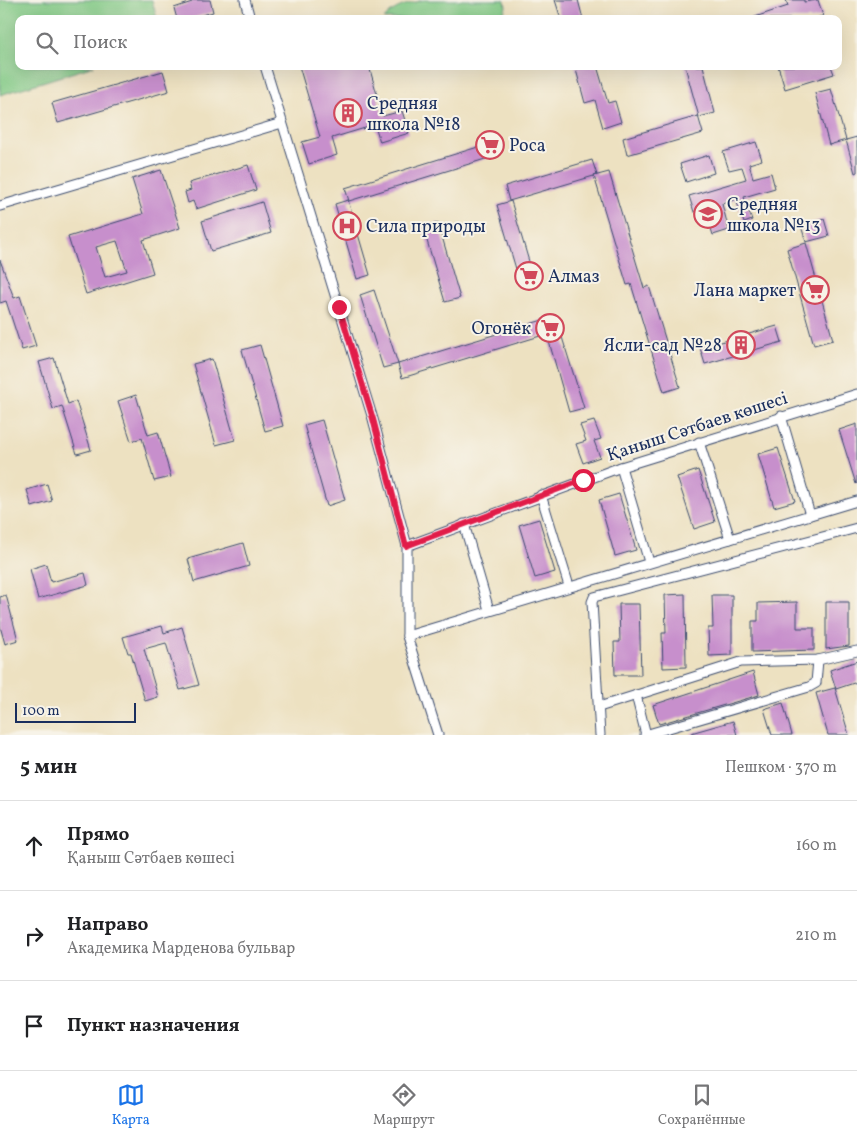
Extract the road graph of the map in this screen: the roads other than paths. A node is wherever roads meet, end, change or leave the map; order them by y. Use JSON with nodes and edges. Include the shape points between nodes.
{"nodes":[{"id":1,"x":245,"y":0,"type":"edge"},
{"id":2,"x":249,"y":15,"type":"edge"},
{"id":3,"x":266,"y":70,"type":"edge"},
{"id":4,"x":282,"y":123,"type":"junction"},
{"id":5,"x":0,"y":206,"type":"edge"},
{"id":6,"x":857,"y":394,"type":"edge"},
{"id":7,"x":781,"y":416,"type":"junction"},
{"id":8,"x":699,"y":442,"type":"junction"},
{"id":9,"x":622,"y":466,"type":"junction"},
{"id":10,"x":541,"y":495,"type":"junction"},
{"id":11,"x":857,"y":501,"type":"edge"},
{"id":12,"x":810,"y":516,"type":"junction"},
{"id":13,"x":464,"y":524,"type":"junction"},
{"id":14,"x":857,"y":528,"type":"edge"},
{"id":15,"x":730,"y":539,"type":"junction"},
{"id":16,"x":406,"y":546,"type":"junction"},
{"id":17,"x":649,"y":562,"type":"junction"},
{"id":18,"x":569,"y":586,"type":"junction"},
{"id":19,"x":489,"y":610,"type":"junction"},
{"id":20,"x":407,"y":636,"type":"junction"},
{"id":21,"x":857,"y":651,"type":"edge"},
{"id":22,"x":818,"y":660,"type":"junction"},
{"id":23,"x":636,"y":695,"type":"junction"},
{"id":24,"x":599,"y":707,"type":"junction"},
{"id":25,"x":438,"y":735,"type":"edge"},
{"id":26,"x":600,"y":735,"type":"edge"},
{"id":27,"x":646,"y":735,"type":"edge"}],
"edges":[{"from":1,"to":2,"type":"street"},
{"from":3,"to":4,"type":"street"},
{"from":4,"to":5,"type":"street"},
{"from":4,"to":16,"type":"street","via":[[373,419]]},
{"from":6,"to":7,"type":"street","name":"Қаныш Сәтбаев көшесі"},
{"from":7,"to":8,"type":"street","name":"Қаныш Сәтбаев көшесі"},
{"from":7,"to":12,"type":"street"},
{"from":8,"to":9,"type":"street","name":"Қаныш Сәтбаев көшесі"},
{"from":8,"to":15,"type":"street"},
{"from":9,"to":10,"type":"street","name":"Қаныш Сәтбаев көшесі"},
{"from":9,"to":17,"type":"street"},
{"from":10,"to":13,"type":"street","name":"Қаныш Сәтбаев көшесі"},
{"from":10,"to":18,"type":"street"},
{"from":11,"to":12,"type":"street"},
{"from":12,"to":15,"type":"street"},
{"from":13,"to":16,"type":"street","name":"Қаныш Сәтбаев көшесі"},
{"from":13,"to":19,"type":"street"},
{"from":14,"to":24,"type":"street","via":[[594,598]]},
{"from":15,"to":17,"type":"street"},
{"from":16,"to":20,"type":"street"},
{"from":17,"to":18,"type":"street"},
{"from":18,"to":19,"type":"street"},
{"from":19,"to":20,"type":"street"},
{"from":20,"to":25,"type":"street"},
{"from":21,"to":22,"type":"street"},
{"from":22,"to":23,"type":"street","via":[[741,662]]},
{"from":22,"to":27,"type":"street","via":[[816,683],[810,687]]},
{"from":23,"to":24,"type":"street"},
{"from":23,"to":27,"type":"street"},
{"from":24,"to":26,"type":"street"}]}
